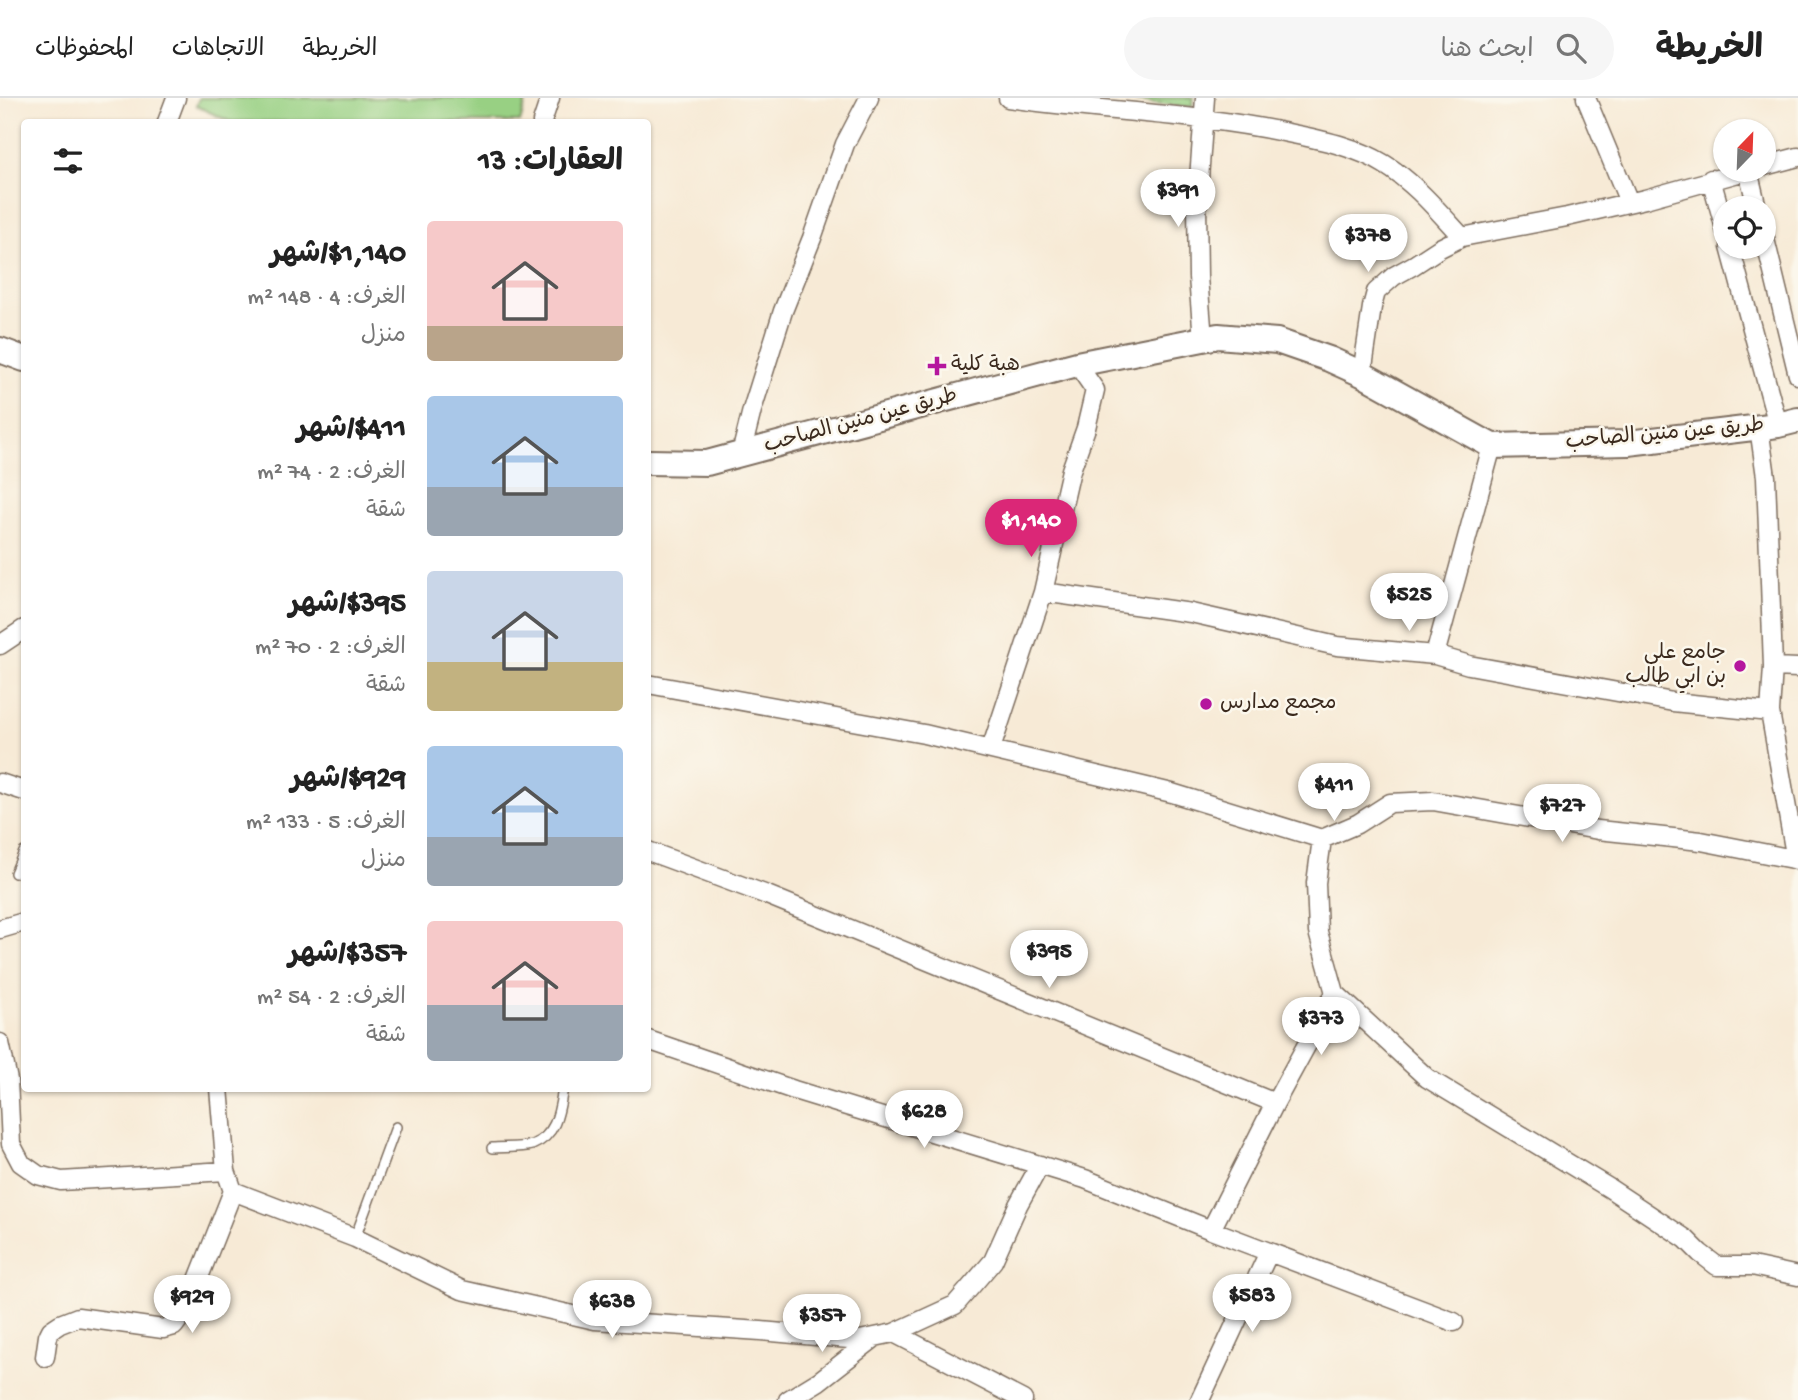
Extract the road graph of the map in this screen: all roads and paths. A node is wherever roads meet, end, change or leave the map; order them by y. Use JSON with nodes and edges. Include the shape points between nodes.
{"nodes":[{"id":1,"x":176,"y":98,"type":"edge"},
{"id":2,"x":550,"y":98,"type":"edge"},
{"id":3,"x":869,"y":98,"type":"edge"},
{"id":4,"x":1008,"y":98,"type":"edge"},
{"id":5,"x":1205,"y":98,"type":"edge"},
{"id":6,"x":1586,"y":98,"type":"edge"},
{"id":7,"x":168,"y":119,"type":"edge"},
{"id":8,"x":542,"y":119,"type":"edge"},
{"id":9,"x":1204,"y":119,"type":"junction"},
{"id":10,"x":1798,"y":157,"type":"edge"},
{"id":11,"x":1776,"y":163,"type":"edge"},
{"id":12,"x":1711,"y":180,"type":"joint"},
{"id":13,"x":1716,"y":196,"type":"edge"},
{"id":14,"x":1629,"y":202,"type":"junction"},
{"id":15,"x":1462,"y":237,"type":"junction"},
{"id":16,"x":1733,"y":259,"type":"edge"},
{"id":17,"x":1770,"y":259,"type":"edge"},
{"id":18,"x":1203,"y":339,"type":"junction"},
{"id":19,"x":0,"y":350,"type":"edge"},
{"id":20,"x":21,"y":358,"type":"edge"},
{"id":21,"x":1077,"y":364,"type":"junction"},
{"id":22,"x":1362,"y":374,"type":"junction"},
{"id":23,"x":1798,"y":374,"type":"edge"},
{"id":24,"x":1778,"y":424,"type":"edge"},
{"id":25,"x":1492,"y":446,"type":"junction"},
{"id":26,"x":741,"y":454,"type":"junction"},
{"id":27,"x":651,"y":462,"type":"edge"},
{"id":28,"x":1043,"y":592,"type":"junction"},
{"id":29,"x":21,"y":631,"type":"edge"},
{"id":30,"x":0,"y":645,"type":"edge"},
{"id":31,"x":1435,"y":655,"type":"junction"},
{"id":32,"x":1773,"y":667,"type":"junction"},
{"id":33,"x":1798,"y":668,"type":"edge"},
{"id":34,"x":651,"y":685,"type":"edge"},
{"id":35,"x":1770,"y":712,"type":"junction"},
{"id":36,"x":990,"y":749,"type":"junction"},
{"id":37,"x":0,"y":783,"type":"edge"},
{"id":38,"x":21,"y":790,"type":"edge"},
{"id":39,"x":1322,"y":839,"type":"junction"},
{"id":40,"x":651,"y":852,"type":"edge"},
{"id":41,"x":21,"y":859,"type":"edge"},
{"id":42,"x":1797,"y":860,"type":"edge"},
{"id":43,"x":15,"y":873,"type":"dead end"},
{"id":44,"x":21,"y":923,"type":"edge"},
{"id":45,"x":0,"y":929,"type":"edge"},
{"id":46,"x":1335,"y":993,"type":"junction"},
{"id":47,"x":651,"y":1041,"type":"edge"},
{"id":48,"x":0,"y":1043,"type":"edge"},
{"id":49,"x":219,"y":1092,"type":"edge"},
{"id":50,"x":562,"y":1092,"type":"edge"},
{"id":51,"x":1275,"y":1103,"type":"junction"},
{"id":52,"x":396,"y":1127,"type":"dead end"},
{"id":53,"x":492,"y":1148,"type":"dead end"},
{"id":54,"x":1040,"y":1165,"type":"junction"},
{"id":55,"x":226,"y":1171,"type":"junction"},
{"id":56,"x":233,"y":1191,"type":"junction"},
{"id":57,"x":1211,"y":1230,"type":"junction"},
{"id":58,"x":355,"y":1238,"type":"junction"},
{"id":59,"x":1269,"y":1252,"type":"junction"},
{"id":60,"x":1798,"y":1276,"type":"edge"},
{"id":61,"x":1454,"y":1322,"type":"dead end"},
{"id":62,"x":885,"y":1335,"type":"junction"},
{"id":63,"x":45,"y":1357,"type":"dead end"},
{"id":64,"x":788,"y":1400,"type":"edge"},
{"id":65,"x":1023,"y":1400,"type":"edge"},
{"id":66,"x":1200,"y":1400,"type":"edge"}],
"edges":[{"from":1,"to":7,"type":"street"},
{"from":2,"to":8,"type":"street"},
{"from":3,"to":26,"type":"street","via":[[845,144],[782,311]]},
{"from":4,"to":9,"type":"street"},
{"from":5,"to":9,"type":"street"},
{"from":6,"to":14,"type":"street"},
{"from":9,"to":15,"type":"street","via":[[1347,146],[1401,176]]},
{"from":9,"to":18,"type":"street","via":[[1198,206]]},
{"from":10,"to":11,"type":"street"},
{"from":12,"to":13,"type":"street"},
{"from":12,"to":14,"type":"street"},
{"from":14,"to":15,"type":"street"},
{"from":15,"to":22,"type":"street","via":[[1394,276],[1376,292]]},
{"from":16,"to":24,"type":"street"},
{"from":17,"to":23,"type":"street"},
{"from":18,"to":21,"type":"main road","name":"طريق عين منين الصاحب"},
{"from":18,"to":22,"type":"main road","name":"طريق عين منين الصاحب","via":[[1277,341]]},
{"from":19,"to":20,"type":"main road"},
{"from":21,"to":26,"type":"main road","name":"طريق عين منين الصاحب"},
{"from":21,"to":28,"type":"street","via":[[1096,390],[1071,470]]},
{"from":22,"to":25,"type":"main road","name":"طريق عين منين الصاحب"},
{"from":24,"to":25,"type":"main road","name":"طريق عين منين الصاحب","via":[[1628,443]]},
{"from":24,"to":32,"type":"street","via":[[1766,477]]},
{"from":25,"to":31,"type":"street"},
{"from":26,"to":27,"type":"main road","name":"طريق عين منين الصاحب","via":[[707,463]]},
{"from":28,"to":31,"type":"street","via":[[1191,613],[1337,646]]},
{"from":28,"to":36,"type":"street"},
{"from":29,"to":30,"type":"street"},
{"from":31,"to":35,"type":"street","via":[[1673,702]]},
{"from":32,"to":33,"type":"street"},
{"from":32,"to":35,"type":"street"},
{"from":34,"to":36,"type":"street"},
{"from":35,"to":42,"type":"street"},
{"from":36,"to":39,"type":"street","via":[[1171,793]]},
{"from":37,"to":38,"type":"street"},
{"from":39,"to":42,"type":"street","via":[[1390,803],[1433,801]]},
{"from":39,"to":46,"type":"street","via":[[1318,932]]},
{"from":40,"to":51,"type":"street"},
{"from":41,"to":43,"type":"lane"},
{"from":44,"to":45,"type":"street"},
{"from":46,"to":51,"type":"street"},
{"from":46,"to":60,"type":"street","via":[[1427,1078],[1609,1188],[1686,1239],[1717,1266],[1752,1266]]},
{"from":47,"to":54,"type":"street"},
{"from":48,"to":55,"type":"street","via":[[8,1080],[11,1144],[21,1163],[38,1175],[61,1181]]},
{"from":49,"to":55,"type":"street"},
{"from":50,"to":53,"type":"lane","via":[[551,1132],[532,1145]]},
{"from":51,"to":57,"type":"street"},
{"from":52,"to":58,"type":"lane"},
{"from":54,"to":57,"type":"street"},
{"from":54,"to":62,"type":"street","via":[[993,1261],[955,1305]]},
{"from":55,"to":56,"type":"street"},
{"from":56,"to":58,"type":"street"},
{"from":56,"to":63,"type":"street","via":[[186,1310],[174,1326],[163,1329],[78,1317],[51,1330]]},
{"from":57,"to":59,"type":"street"},
{"from":58,"to":62,"type":"street","via":[[462,1290],[595,1320],[860,1340]]},
{"from":59,"to":61,"type":"street"},
{"from":59,"to":66,"type":"street"},
{"from":62,"to":64,"type":"street"},
{"from":62,"to":65,"type":"street"}]}
